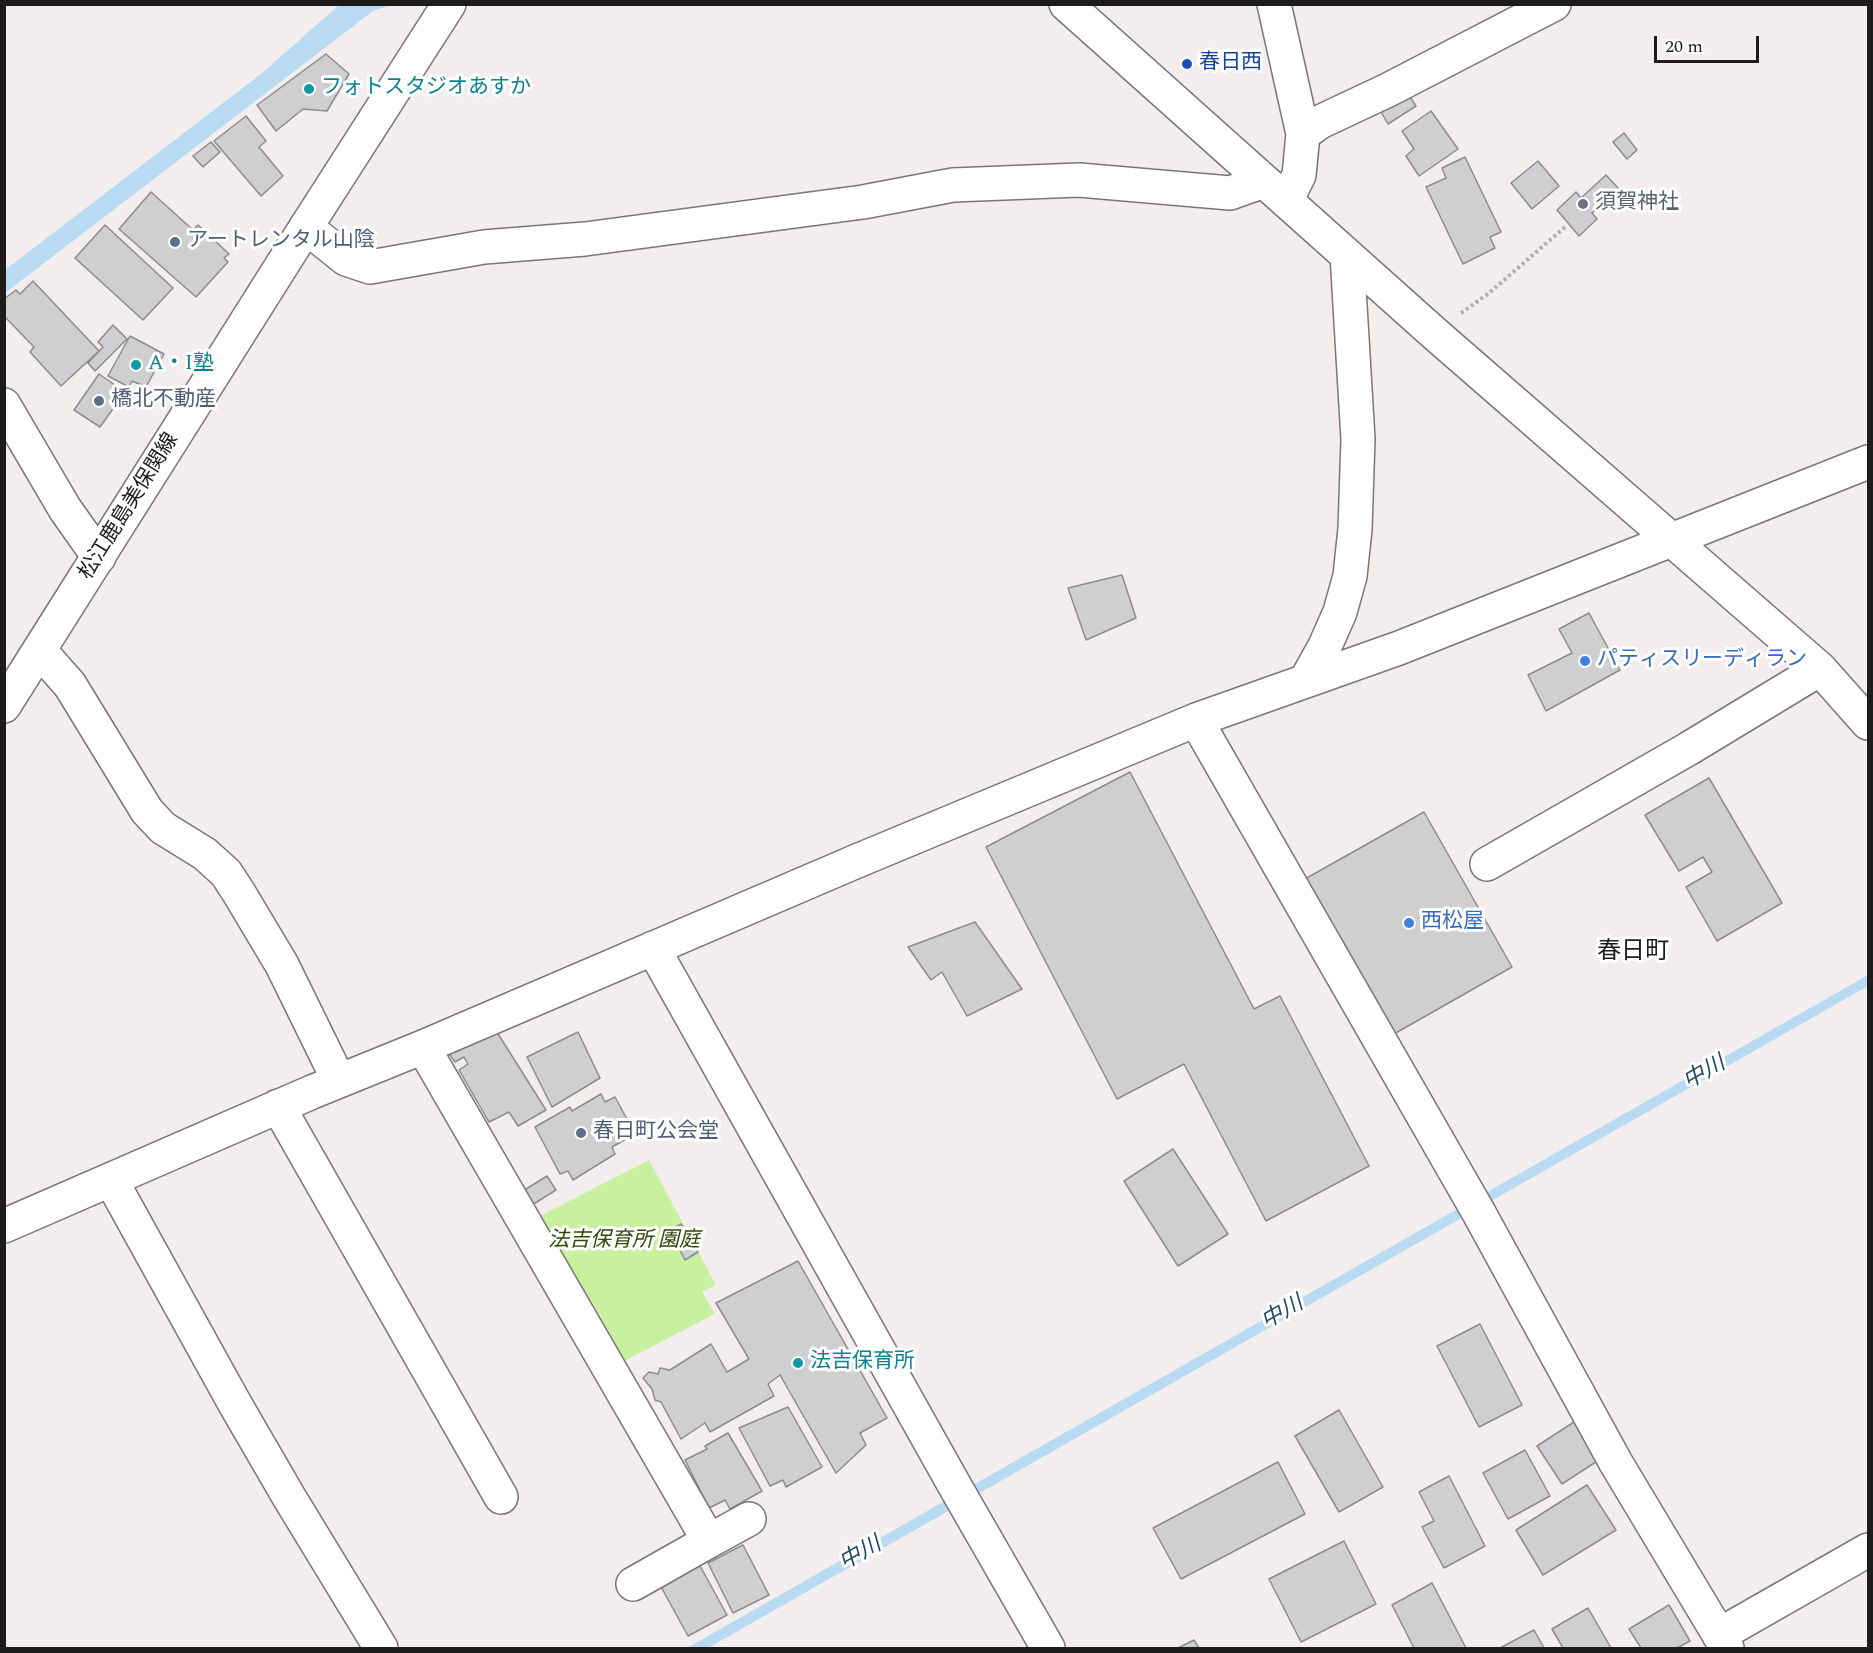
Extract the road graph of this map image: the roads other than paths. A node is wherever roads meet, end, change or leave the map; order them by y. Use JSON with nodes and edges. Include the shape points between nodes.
{"nodes":[{"id":1,"x":449,"y":4,"type":"edge"},
{"id":2,"x":1066,"y":4,"type":"edge"},
{"id":3,"x":1274,"y":4,"type":"edge"},
{"id":4,"x":1554,"y":4,"type":"edge"},
{"id":5,"x":1303,"y":134,"type":"junction"},
{"id":6,"x":1275,"y":191,"type":"junction"},
{"id":7,"x":306,"y":227,"type":"junction"},
{"id":8,"x":1347,"y":255,"type":"junction"},
{"id":9,"x":4,"y":405,"type":"edge"},
{"id":10,"x":1869,"y":462,"type":"edge"},
{"id":11,"x":1671,"y":541,"type":"junction"},
{"id":12,"x":99,"y":557,"type":"junction"},
{"id":13,"x":40,"y":651,"type":"junction"},
{"id":14,"x":1820,"y":669,"type":"junction"},
{"id":15,"x":1306,"y":680,"type":"junction"},
{"id":16,"x":4,"y":706,"type":"edge"},
{"id":17,"x":1196,"y":720,"type":"junction"},
{"id":18,"x":1869,"y":723,"type":"edge"},
{"id":19,"x":1487,"y":864,"type":"dead end"},
{"id":20,"x":653,"y":948,"type":"junction"},
{"id":21,"x":423,"y":1047,"type":"junction"},
{"id":22,"x":339,"y":1081,"type":"junction"},
{"id":23,"x":278,"y":1106,"type":"junction"},
{"id":24,"x":111,"y":1179,"type":"junction"},
{"id":25,"x":4,"y":1226,"type":"edge"},
{"id":26,"x":501,"y":1497,"type":"dead end"},
{"id":27,"x":749,"y":1519,"type":"dead end"},
{"id":28,"x":709,"y":1541,"type":"junction"},
{"id":29,"x":1869,"y":1550,"type":"edge"},
{"id":30,"x":633,"y":1584,"type":"dead end"},
{"id":31,"x":1723,"y":1642,"type":"edge"},
{"id":32,"x":381,"y":1648,"type":"edge"},
{"id":33,"x":1048,"y":1648,"type":"edge"}],
"edges":[{"from":1,"to":7,"type":"street","name":"松江鹿島美保関線"},
{"from":2,"to":6,"type":"street"},
{"from":3,"to":5,"type":"street"},
{"from":4,"to":5,"type":"street"},
{"from":5,"to":6,"type":"street","via":[[1299,175]]},
{"from":6,"to":7,"type":"street","via":[[1230,193],[1078,180],[952,185],[863,202],[585,239],[484,248],[370,267],[346,259]]},
{"from":6,"to":8,"type":"street"},
{"from":7,"to":12,"type":"street","name":"松江鹿島美保関線"},
{"from":8,"to":11,"type":"street"},
{"from":8,"to":15,"type":"street","via":[[1358,439],[1355,529],[1350,576],[1340,612]]},
{"from":9,"to":12,"type":"street","via":[[65,509]]},
{"from":10,"to":11,"type":"street"},
{"from":11,"to":14,"type":"street"},
{"from":11,"to":15,"type":"street","via":[[1399,648]]},
{"from":12,"to":13,"type":"street","name":"松江鹿島美保関線"},
{"from":13,"to":16,"type":"street","name":"松江鹿島美保関線"},
{"from":13,"to":22,"type":"street","via":[[70,685],[147,811],[226,873],[282,966]]},
{"from":14,"to":18,"type":"street"},
{"from":14,"to":19,"type":"street"},
{"from":15,"to":17,"type":"street"},
{"from":17,"to":20,"type":"street"},
{"from":17,"to":31,"type":"street","via":[[1474,1205],[1616,1463]]},
{"from":20,"to":21,"type":"street"},
{"from":20,"to":33,"type":"street"},
{"from":21,"to":22,"type":"street"},
{"from":21,"to":28,"type":"street"},
{"from":22,"to":23,"type":"street"},
{"from":23,"to":24,"type":"street"},
{"from":23,"to":26,"type":"street"},
{"from":24,"to":25,"type":"street"},
{"from":24,"to":32,"type":"street","via":[[235,1404]]},
{"from":27,"to":28,"type":"street"},
{"from":28,"to":30,"type":"street"},
{"from":29,"to":31,"type":"street"}]}
